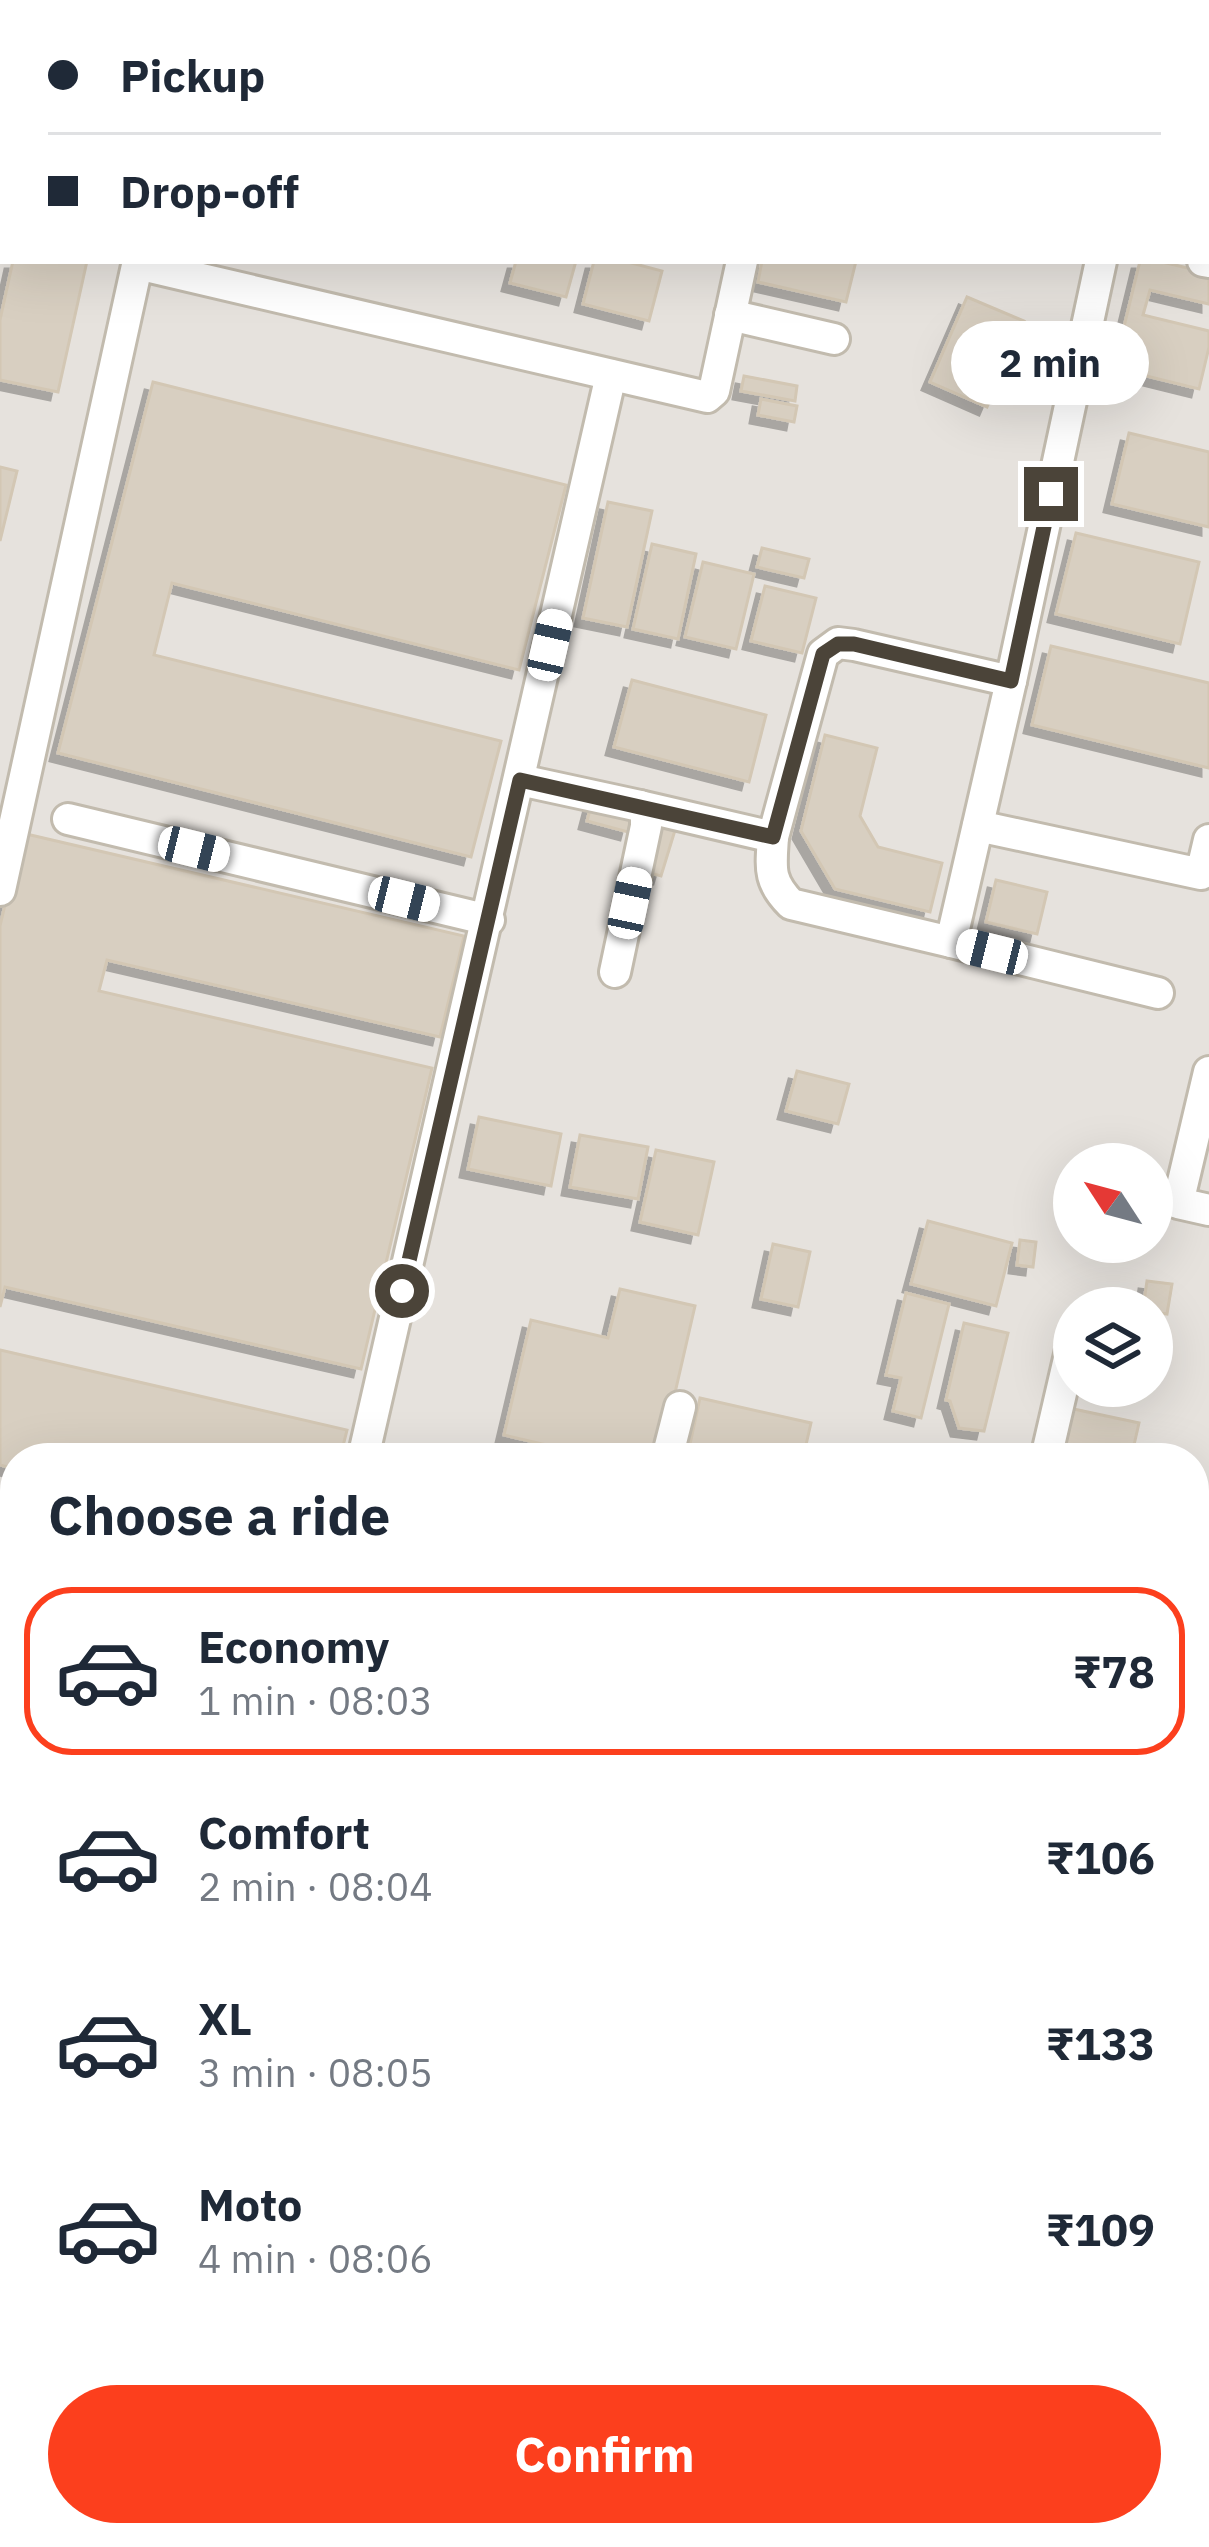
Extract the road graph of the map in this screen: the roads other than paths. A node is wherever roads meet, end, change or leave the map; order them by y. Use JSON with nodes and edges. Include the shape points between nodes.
{"nodes":[{"id":1,"x":138,"y":264,"type":"edge"},
{"id":2,"x":142,"y":264,"type":"edge"},
{"id":3,"x":741,"y":264,"type":"edge"},
{"id":4,"x":1100,"y":264,"type":"edge"},
{"id":5,"x":730,"y":315,"type":"junction"},
{"id":6,"x":834,"y":339,"type":"dead end"},
{"id":7,"x":611,"y":375,"type":"junction"},
{"id":8,"x":1011,"y":681,"type":"junction"},
{"id":9,"x":520,"y":780,"type":"junction"},
{"id":10,"x":640,"y":806,"type":"junction"},
{"id":11,"x":68,"y":819,"type":"dead end"},
{"id":12,"x":978,"y":826,"type":"junction"},
{"id":13,"x":773,"y":837,"type":"junction"},
{"id":14,"x":1209,"y":841,"type":"edge"},
{"id":15,"x":0,"y":890,"type":"edge"},
{"id":16,"x":488,"y":920,"type":"junction"},
{"id":17,"x":951,"y":942,"type":"junction"},
{"id":18,"x":615,"y":972,"type":"dead end"},
{"id":19,"x":1158,"y":994,"type":"dead end"},
{"id":20,"x":1209,"y":1072,"type":"edge"},
{"id":21,"x":1209,"y":1210,"type":"edge"},
{"id":22,"x":680,"y":1407,"type":"dead end"},
{"id":23,"x":1058,"y":1407,"type":"edge"},
{"id":24,"x":366,"y":1443,"type":"edge"},
{"id":25,"x":671,"y":1443,"type":"edge"},
{"id":26,"x":1049,"y":1443,"type":"edge"}],
"edges":[{"from":1,"to":15,"type":"street"},
{"from":2,"to":7,"type":"street"},
{"from":3,"to":5,"type":"street"},
{"from":4,"to":8,"type":"street"},
{"from":5,"to":6,"type":"street"},
{"from":5,"to":7,"type":"street","via":[[711,396]]},
{"from":7,"to":9,"type":"street"},
{"from":8,"to":12,"type":"street"},
{"from":8,"to":13,"type":"street","via":[[838,644],[823,654]]},
{"from":9,"to":10,"type":"street"},
{"from":9,"to":16,"type":"street"},
{"from":10,"to":13,"type":"street"},
{"from":10,"to":18,"type":"street","via":[[646,826]]},
{"from":11,"to":16,"type":"street"},
{"from":12,"to":14,"type":"street","via":[[1201,874]]},
{"from":12,"to":17,"type":"street"},
{"from":13,"to":17,"type":"street","via":[[771,875],[791,904]]},
{"from":16,"to":24,"type":"street"},
{"from":17,"to":19,"type":"street"},
{"from":20,"to":21,"type":"street","via":[[1178,1203]]},
{"from":22,"to":25,"type":"street"},
{"from":23,"to":26,"type":"street"}]}
